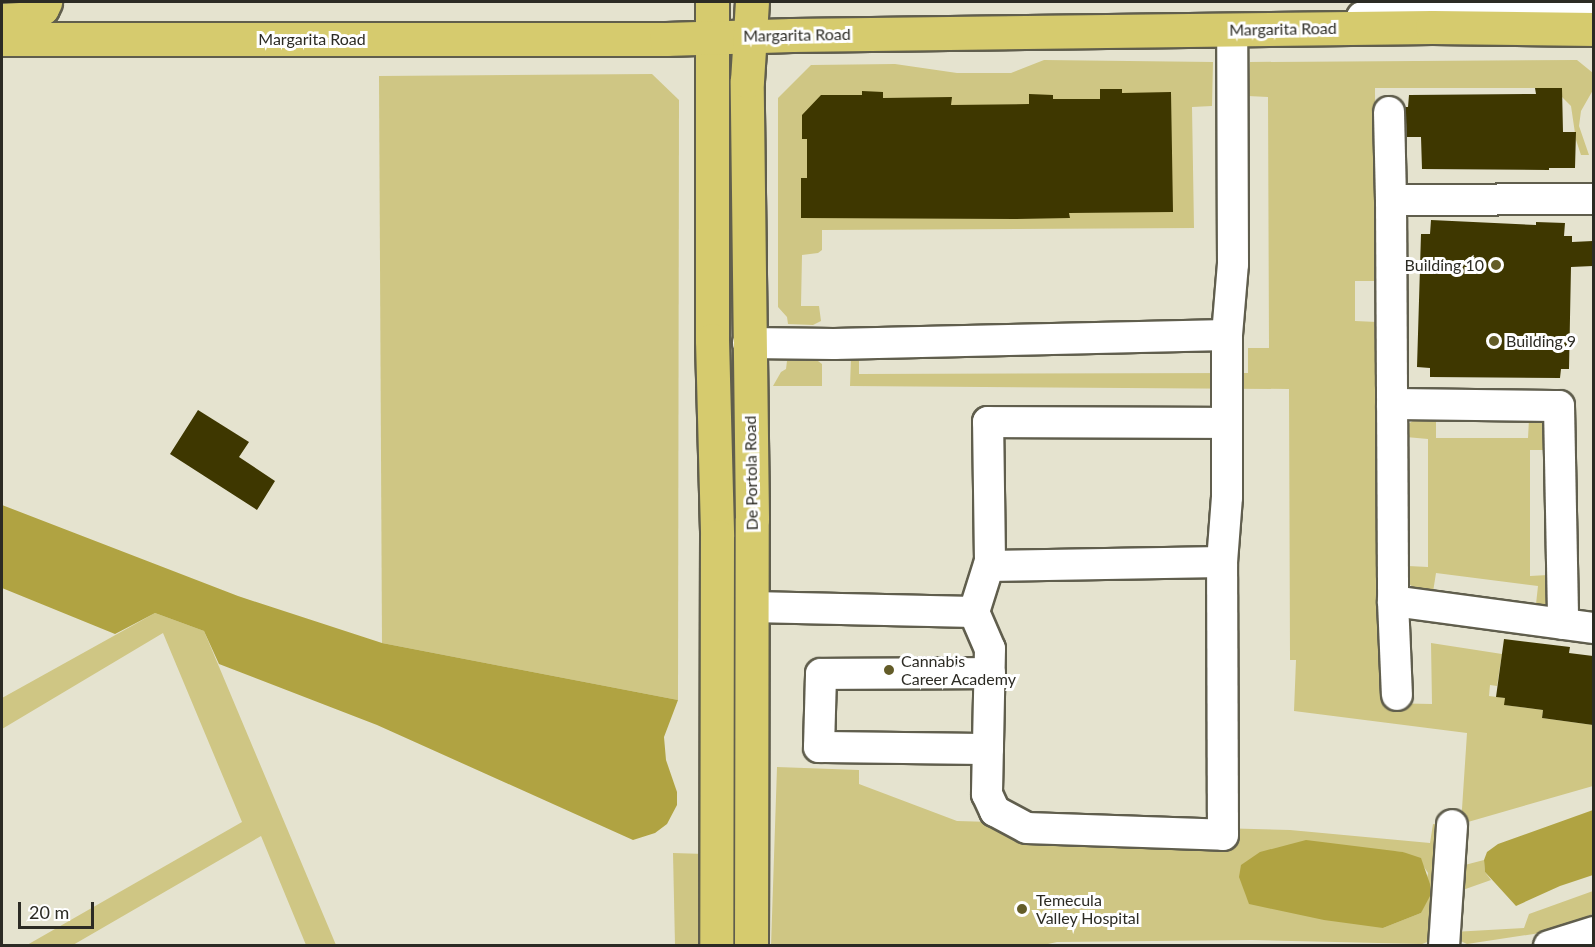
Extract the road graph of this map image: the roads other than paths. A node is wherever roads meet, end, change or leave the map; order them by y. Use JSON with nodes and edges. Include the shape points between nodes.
{"nodes":[{"id":1,"x":45,"y":2,"type":"edge"},
{"id":2,"x":712,"y":2,"type":"edge"},
{"id":3,"x":752,"y":2,"type":"edge"},
{"id":4,"x":1588,"y":2,"type":"edge"},
{"id":5,"x":2,"y":20,"type":"edge"},
{"id":6,"x":1328,"y":29,"type":"junction"},
{"id":7,"x":1593,"y":29,"type":"edge"},
{"id":8,"x":1232,"y":30,"type":"junction"},
{"id":9,"x":750,"y":36,"type":"junction"},
{"id":10,"x":712,"y":38,"type":"junction"},
{"id":11,"x":2,"y":39,"type":"edge"},
{"id":12,"x":1389,"y":112,"type":"dead end"},
{"id":13,"x":1593,"y":199,"type":"edge"},
{"id":14,"x":1391,"y":200,"type":"junction"},
{"id":15,"x":1227,"y":334,"type":"junction"},
{"id":16,"x":748,"y":343,"type":"junction"},
{"id":17,"x":1392,"y":404,"type":"junction"},
{"id":18,"x":1227,"y":423,"type":"junction"},
{"id":19,"x":1222,"y":562,"type":"junction"},
{"id":20,"x":989,"y":566,"type":"junction"},
{"id":21,"x":1393,"y":601,"type":"junction"},
{"id":22,"x":752,"y":608,"type":"junction"},
{"id":23,"x":975,"y":612,"type":"junction"},
{"id":24,"x":1563,"y":624,"type":"junction"},
{"id":25,"x":1593,"y":628,"type":"edge"},
{"id":26,"x":990,"y":673,"type":"junction"},
{"id":27,"x":1397,"y":695,"type":"dead end"},
{"id":28,"x":716,"y":715,"type":"junction"},
{"id":29,"x":988,"y":749,"type":"junction"},
{"id":30,"x":1452,"y":825,"type":"dead end"},
{"id":31,"x":1593,"y":932,"type":"edge"},
{"id":32,"x":716,"y":945,"type":"edge"},
{"id":33,"x":729,"y":945,"type":"edge"},
{"id":34,"x":752,"y":945,"type":"edge"},
{"id":35,"x":1444,"y":945,"type":"edge"},
{"id":36,"x":1549,"y":945,"type":"edge"}],
"edges":[{"from":1,"to":5,"type":"main road","via":[[24,19]]},
{"from":2,"to":10,"type":"main road"},
{"from":3,"to":9,"type":"main road","name":"De Portola Road"},
{"from":4,"to":6,"type":"lane","via":[[1563,8],[1413,10],[1370,15]]},
{"from":6,"to":7,"type":"main road","name":"Margarita Road"},
{"from":6,"to":8,"type":"main road","name":"Margarita Road"},
{"from":8,"to":9,"type":"main road","name":"Margarita Road"},
{"from":8,"to":15,"type":"lane","via":[[1233,264]]},
{"from":9,"to":10,"type":"main road","name":"Margarita Road"},
{"from":9,"to":16,"type":"main road","name":"De Portola Road"},
{"from":10,"to":11,"type":"main road","name":"Margarita Road"},
{"from":10,"to":28,"type":"main road"},
{"from":12,"to":14,"type":"lane"},
{"from":13,"to":14,"type":"lane"},
{"from":14,"to":17,"type":"lane"},
{"from":15,"to":16,"type":"lane"},
{"from":15,"to":18,"type":"lane"},
{"from":16,"to":22,"type":"main road","name":"De Portola Road"},
{"from":17,"to":21,"type":"lane"},
{"from":17,"to":24,"type":"lane","via":[[1559,406]]},
{"from":18,"to":19,"type":"lane"},
{"from":18,"to":20,"type":"lane","via":[[988,422]]},
{"from":19,"to":20,"type":"lane"},
{"from":19,"to":29,"type":"lane","via":[[1223,835],[1027,828],[995,811],[987,794]]},
{"from":20,"to":23,"type":"lane"},
{"from":21,"to":24,"type":"lane"},
{"from":21,"to":27,"type":"lane"},
{"from":22,"to":23,"type":"lane"},
{"from":22,"to":34,"type":"main road","name":"De Portola Road"},
{"from":23,"to":26,"type":"lane","via":[[990,649]]},
{"from":24,"to":25,"type":"lane"},
{"from":26,"to":29,"type":"lane"},
{"from":26,"to":29,"type":"lane","via":[[821,674],[819,747]]},
{"from":28,"to":32,"type":"main road"},
{"from":28,"to":33,"type":"main road","via":[[726,739],[730,774]]},
{"from":30,"to":35,"type":"lane"},
{"from":31,"to":36,"type":"lane"}]}
